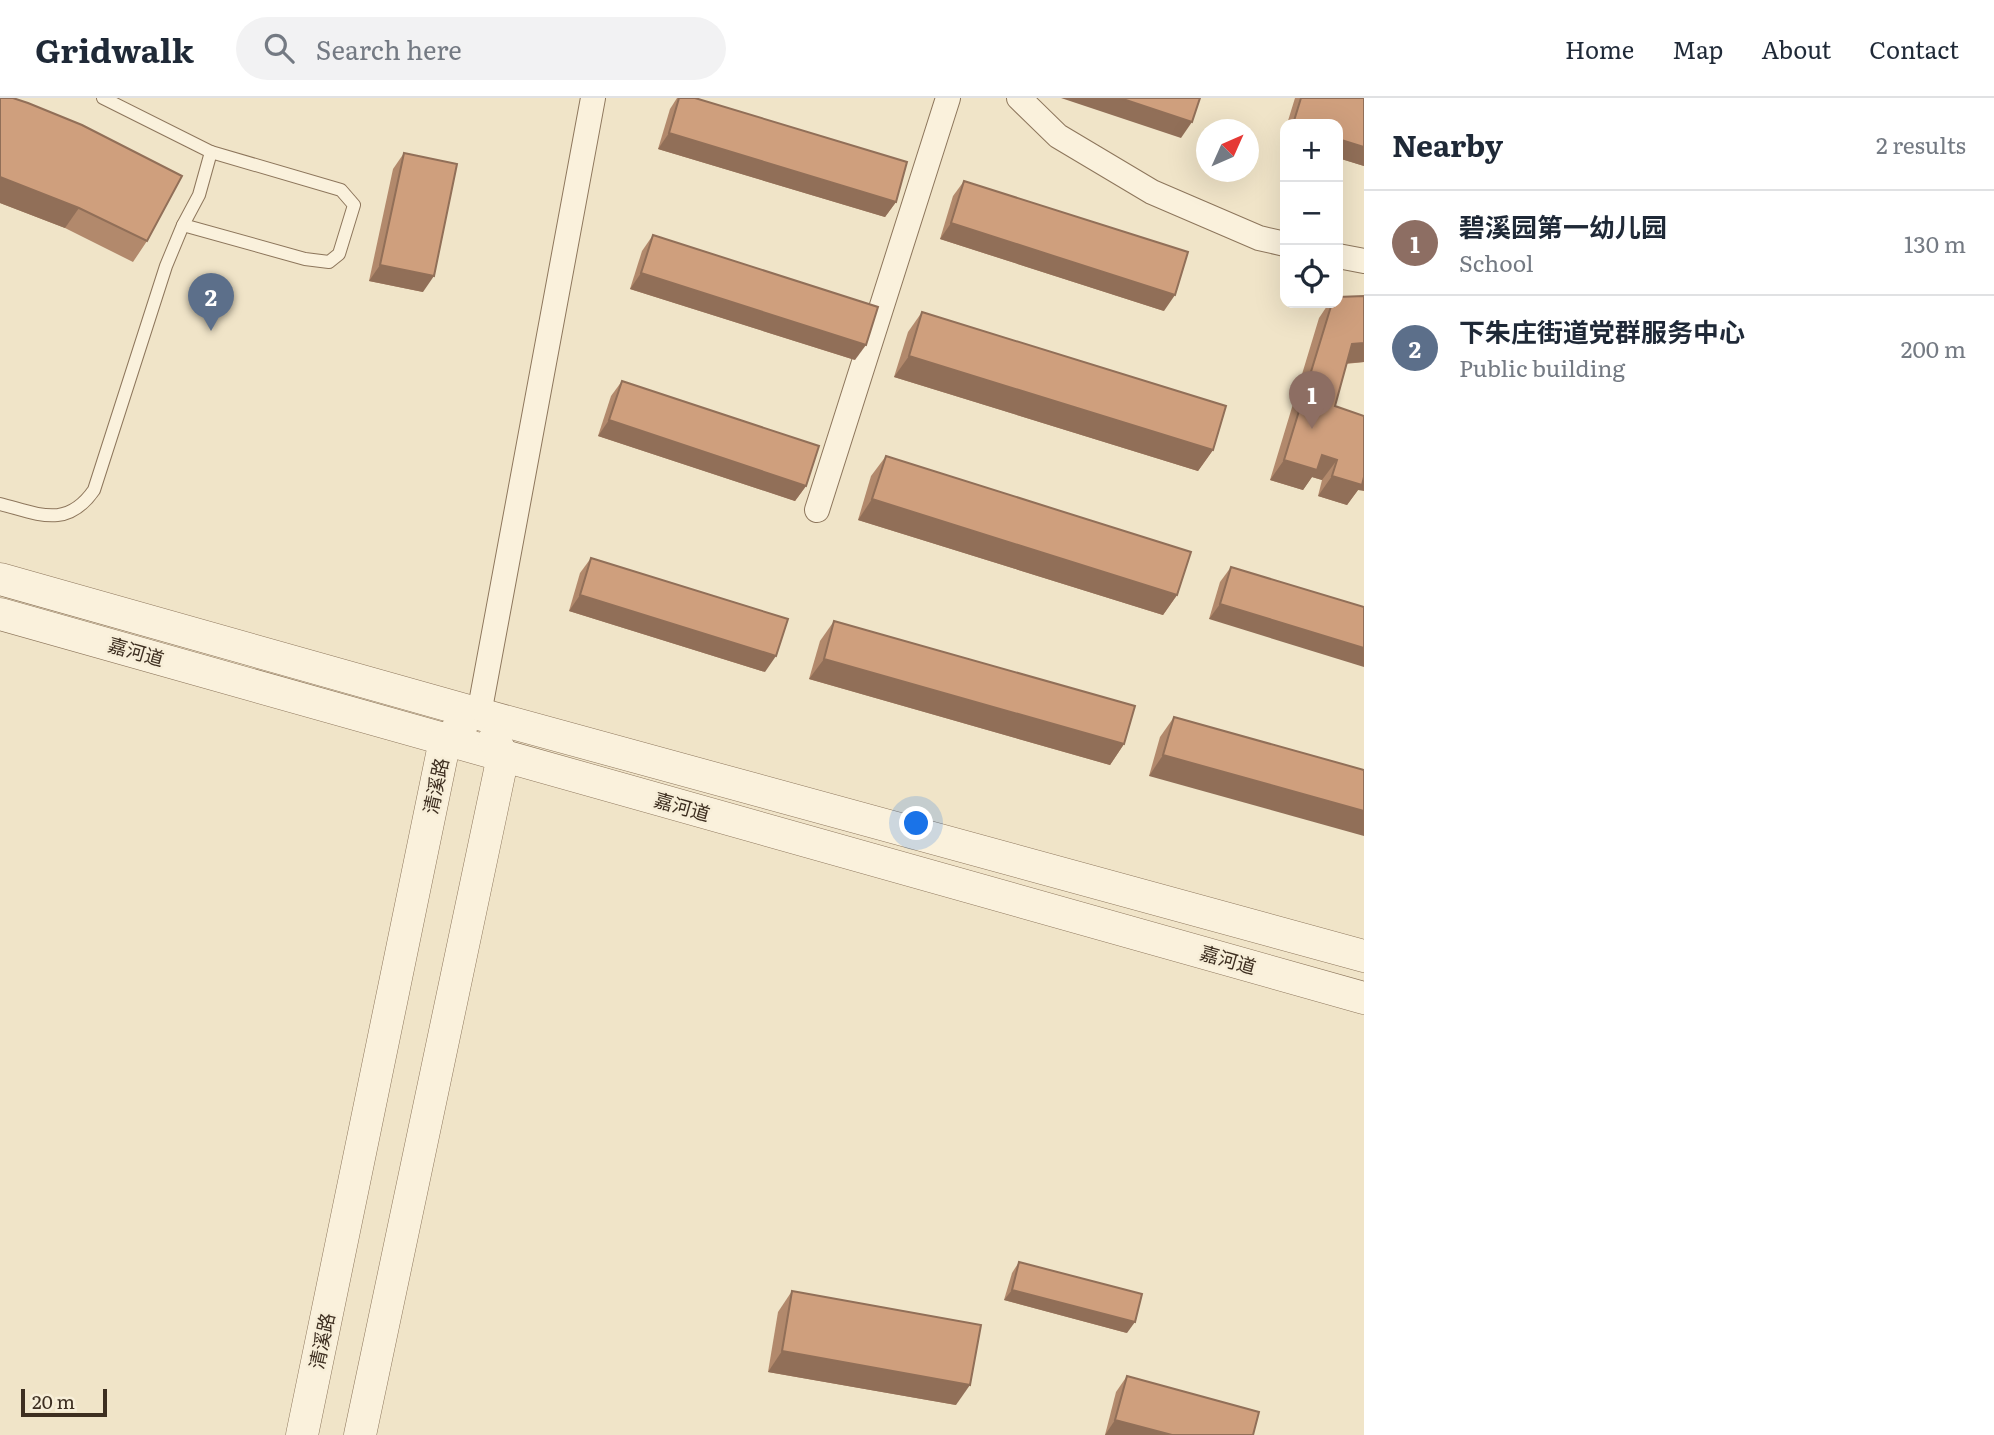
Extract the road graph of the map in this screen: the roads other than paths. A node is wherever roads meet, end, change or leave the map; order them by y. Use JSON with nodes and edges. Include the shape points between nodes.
{"nodes":[{"id":1,"x":103,"y":98,"type":"edge"},
{"id":2,"x":593,"y":98,"type":"edge"},
{"id":3,"x":948,"y":98,"type":"edge"},
{"id":4,"x":1019,"y":98,"type":"edge"},
{"id":5,"x":211,"y":152,"type":"junction"},
{"id":6,"x":183,"y":226,"type":"junction"},
{"id":7,"x":1280,"y":243,"type":"edge"},
{"id":8,"x":1343,"y":257,"type":"edge"},
{"id":9,"x":1364,"y":261,"type":"edge"},
{"id":10,"x":0,"y":504,"type":"edge"},
{"id":11,"x":817,"y":510,"type":"dead end"},
{"id":12,"x":0,"y":579,"type":"edge"},
{"id":13,"x":0,"y":614,"type":"edge"},
{"id":14,"x":479,"y":714,"type":"junction"},
{"id":15,"x":446,"y":740,"type":"junction"},
{"id":16,"x":503,"y":756,"type":"junction"},
{"id":17,"x":1364,"y":957,"type":"edge"},
{"id":18,"x":1364,"y":998,"type":"edge"},
{"id":19,"x":302,"y":1435,"type":"edge"},
{"id":20,"x":360,"y":1435,"type":"edge"}],
"edges":[{"from":1,"to":5,"type":"lane"},
{"from":2,"to":14,"type":"street"},
{"from":3,"to":11,"type":"street"},
{"from":4,"to":7,"type":"street","via":[[1058,135],[1153,192],[1259,239]]},
{"from":5,"to":6,"type":"lane","via":[[199,195]]},
{"from":5,"to":6,"type":"lane","via":[[341,190],[354,205],[339,254],[329,262],[305,258]]},
{"from":6,"to":10,"type":"lane","via":[[94,490],[83,506],[67,515],[39,514]]},
{"from":8,"to":9,"type":"street"},
{"from":12,"to":14,"type":"street","name":"嘉河道"},
{"from":13,"to":15,"type":"street","name":"嘉河道"},
{"from":14,"to":15,"type":"street","name":"清溪路"},
{"from":14,"to":16,"type":"street"},
{"from":14,"to":17,"type":"street","name":"嘉河道"},
{"from":15,"to":16,"type":"street","name":"嘉河道"},
{"from":15,"to":19,"type":"street","name":"清溪路"},
{"from":16,"to":18,"type":"street","name":"嘉河道"},
{"from":16,"to":20,"type":"street"}]}
